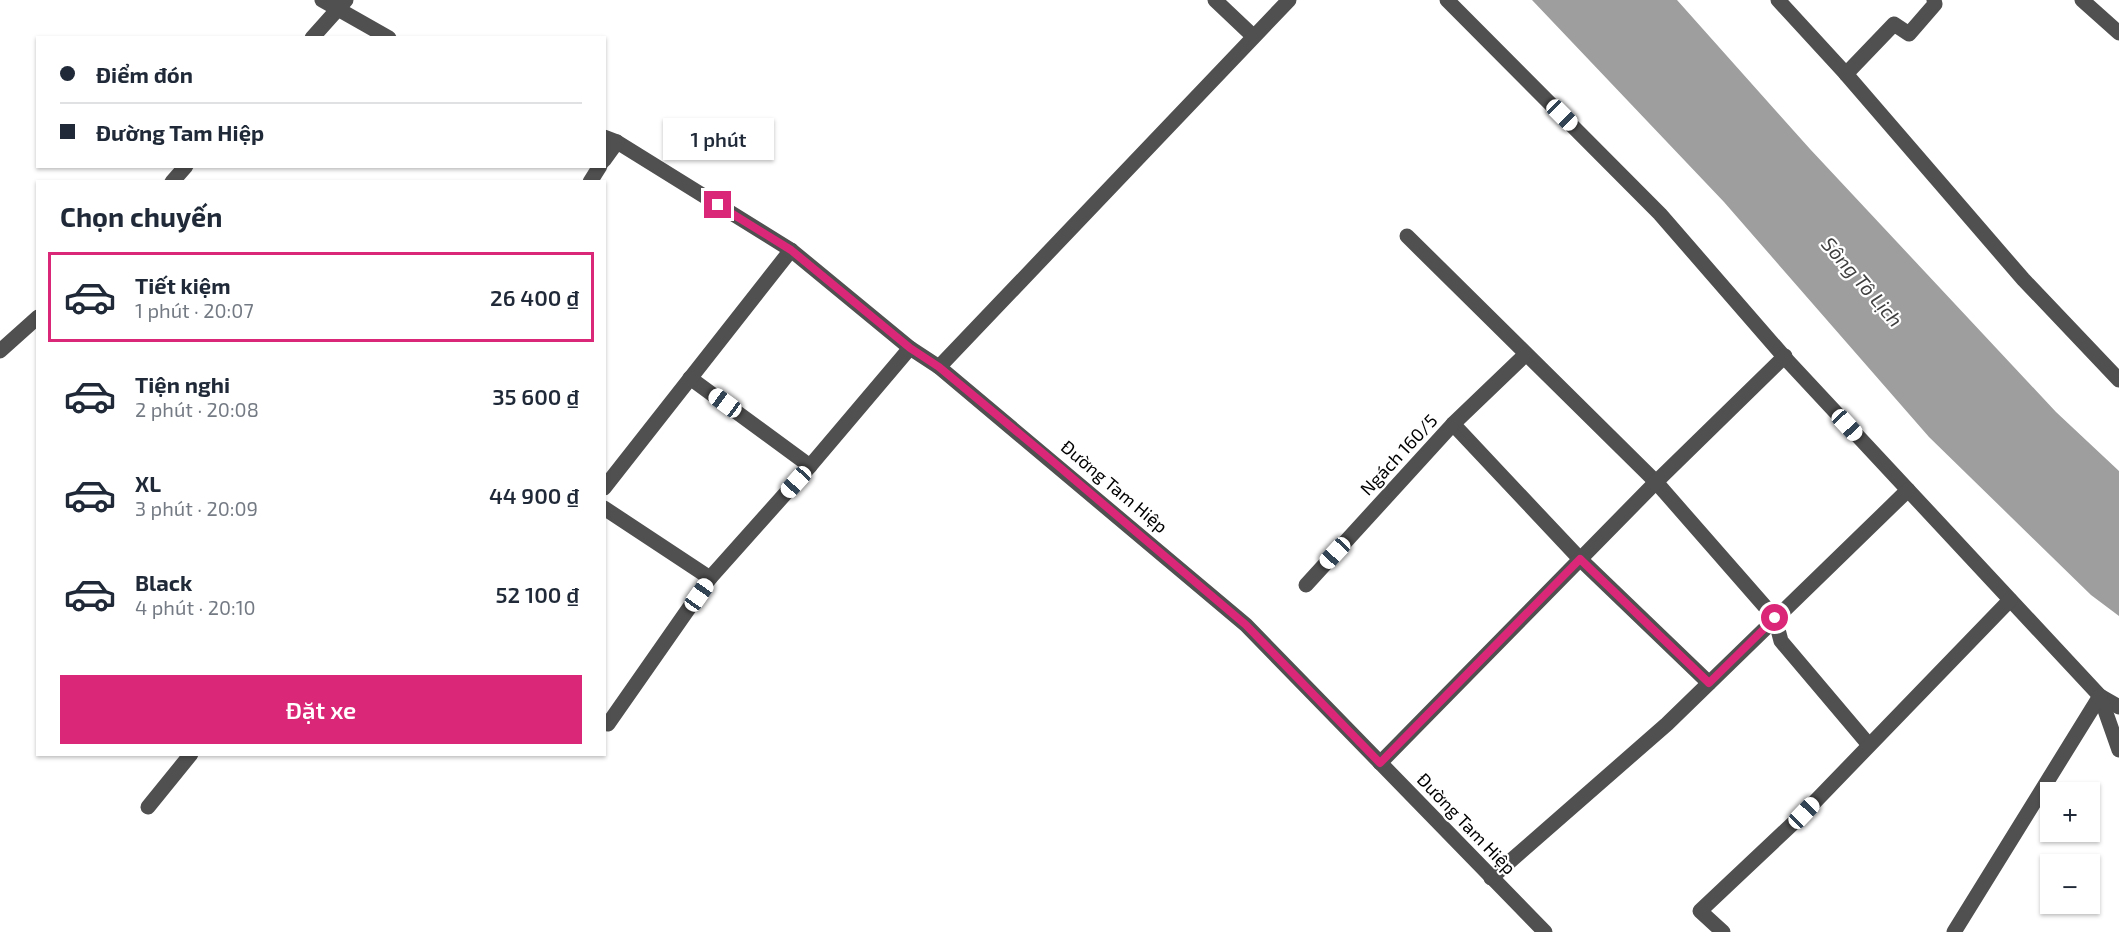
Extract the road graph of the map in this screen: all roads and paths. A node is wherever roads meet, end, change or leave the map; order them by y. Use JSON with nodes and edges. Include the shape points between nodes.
{"nodes":[{"id":1,"x":322,"y":0,"type":"edge"},
{"id":2,"x":1215,"y":0,"type":"edge"},
{"id":3,"x":1289,"y":0,"type":"edge"},
{"id":4,"x":1447,"y":0,"type":"edge"},
{"id":5,"x":1778,"y":0,"type":"edge"},
{"id":6,"x":1934,"y":0,"type":"edge"},
{"id":7,"x":2082,"y":0,"type":"edge"},
{"id":8,"x":342,"y":5,"type":"edge"},
{"id":9,"x":2119,"y":33,"type":"edge"},
{"id":10,"x":314,"y":36,"type":"edge"},
{"id":11,"x":386,"y":36,"type":"edge"},
{"id":12,"x":1253,"y":36,"type":"junction"},
{"id":13,"x":1846,"y":74,"type":"junction"},
{"id":14,"x":611,"y":140,"type":"edge"},
{"id":15,"x":606,"y":154,"type":"edge"},
{"id":16,"x":184,"y":168,"type":"edge"},
{"id":17,"x":174,"y":180,"type":"edge"},
{"id":18,"x":1407,"y":236,"type":"dead end"},
{"id":19,"x":791,"y":250,"type":"junction"},
{"id":20,"x":36,"y":319,"type":"edge"},
{"id":21,"x":910,"y":348,"type":"junction"},
{"id":22,"x":0,"y":351,"type":"edge"},
{"id":23,"x":1525,"y":355,"type":"junction"},
{"id":24,"x":1785,"y":356,"type":"junction"},
{"id":25,"x":939,"y":367,"type":"junction"},
{"id":26,"x":690,"y":378,"type":"junction"},
{"id":27,"x":2119,"y":380,"type":"edge"},
{"id":28,"x":1453,"y":424,"type":"junction"},
{"id":29,"x":810,"y":466,"type":"junction"},
{"id":30,"x":1656,"y":482,"type":"junction"},
{"id":31,"x":606,"y":485,"type":"edge"},
{"id":32,"x":1908,"y":490,"type":"junction"},
{"id":33,"x":606,"y":509,"type":"edge"},
{"id":34,"x":1580,"y":559,"type":"junction"},
{"id":35,"x":710,"y":578,"type":"junction"},
{"id":36,"x":1306,"y":585,"type":"dead end"},
{"id":37,"x":2010,"y":600,"type":"junction"},
{"id":38,"x":1775,"y":618,"type":"junction"},
{"id":39,"x":1709,"y":683,"type":"junction"},
{"id":40,"x":2100,"y":696,"type":"junction"},
{"id":41,"x":2119,"y":707,"type":"edge"},
{"id":42,"x":606,"y":722,"type":"edge"},
{"id":43,"x":1869,"y":745,"type":"junction"},
{"id":44,"x":2119,"y":750,"type":"edge"},
{"id":45,"x":189,"y":756,"type":"edge"},
{"id":46,"x":1380,"y":763,"type":"junction"},
{"id":47,"x":148,"y":807,"type":"dead end"},
{"id":48,"x":1491,"y":878,"type":"junction"},
{"id":49,"x":1545,"y":932,"type":"edge"},
{"id":50,"x":1723,"y":932,"type":"edge"},
{"id":51,"x":1954,"y":932,"type":"edge"}],
"edges":[{"from":1,"to":8,"type":"street"},
{"from":2,"to":12,"type":"street"},
{"from":3,"to":12,"type":"street"},
{"from":4,"to":24,"type":"street","via":[[1660,214]]},
{"from":5,"to":13,"type":"street"},
{"from":6,"to":13,"type":"street","via":[[1935,4],[1909,34],[1894,24]]},
{"from":7,"to":9,"type":"street"},
{"from":8,"to":10,"type":"street"},
{"from":8,"to":11,"type":"street"},
{"from":12,"to":25,"type":"street"},
{"from":13,"to":27,"type":"street","via":[[2022,279]]},
{"from":14,"to":15,"type":"street"},
{"from":14,"to":19,"type":"street","name":"Đường Tam Hiệp"},
{"from":16,"to":17,"type":"street"},
{"from":18,"to":23,"type":"street"},
{"from":19,"to":21,"type":"street","name":"Đường Tam Hiệp"},
{"from":19,"to":26,"type":"street"},
{"from":20,"to":22,"type":"street"},
{"from":21,"to":25,"type":"street","name":"Đường Tam Hiệp"},
{"from":21,"to":29,"type":"street"},
{"from":23,"to":28,"type":"street","name":"Ngách 160/5"},
{"from":23,"to":30,"type":"street"},
{"from":24,"to":30,"type":"street"},
{"from":24,"to":32,"type":"street"},
{"from":25,"to":46,"type":"street","name":"Đường Tam Hiệp","via":[[1246,625]]},
{"from":26,"to":29,"type":"street"},
{"from":26,"to":31,"type":"street"},
{"from":28,"to":34,"type":"street"},
{"from":28,"to":36,"type":"street","name":"Ngách 160/5"},
{"from":29,"to":35,"type":"street"},
{"from":30,"to":34,"type":"street"},
{"from":30,"to":38,"type":"street"},
{"from":32,"to":37,"type":"street"},
{"from":32,"to":38,"type":"street"},
{"from":33,"to":35,"type":"street"},
{"from":34,"to":39,"type":"street"},
{"from":34,"to":46,"type":"street"},
{"from":35,"to":42,"type":"street"},
{"from":37,"to":40,"type":"street"},
{"from":37,"to":43,"type":"street"},
{"from":38,"to":39,"type":"street"},
{"from":38,"to":43,"type":"street","via":[[1781,641]]},
{"from":39,"to":48,"type":"street"},
{"from":40,"to":41,"type":"street"},
{"from":40,"to":44,"type":"street"},
{"from":40,"to":51,"type":"street"},
{"from":43,"to":50,"type":"street","via":[[1700,911]]},
{"from":45,"to":47,"type":"street"},
{"from":46,"to":48,"type":"street","name":"Đường Tam Hiệp"},
{"from":48,"to":49,"type":"street","name":"Đường Tam Hiệp"}]}
